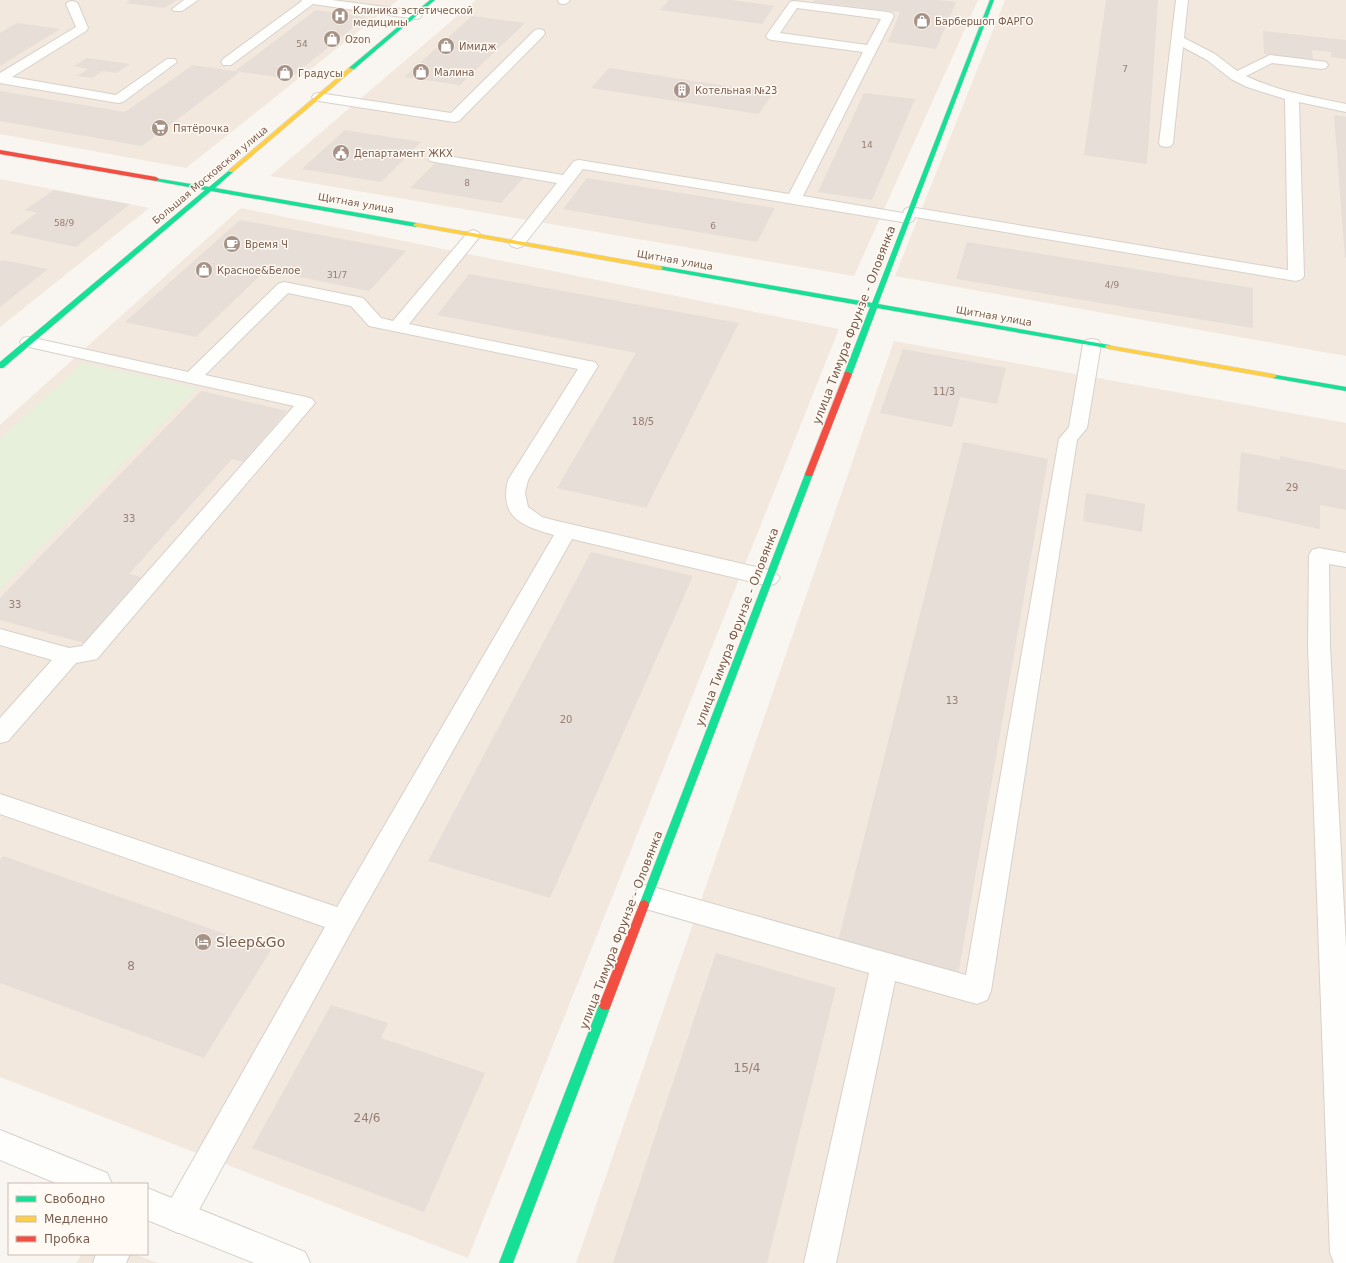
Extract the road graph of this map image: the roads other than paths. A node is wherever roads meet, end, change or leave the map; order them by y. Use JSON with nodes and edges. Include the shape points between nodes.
{"nodes":[{"id":1,"x":192,"y":0,"type":"edge"},
{"id":2,"x":307,"y":0,"type":"edge"},
{"id":3,"x":310,"y":0,"type":"edge"},
{"id":4,"x":433,"y":0,"type":"edge"},
{"id":5,"x":992,"y":0,"type":"edge"},
{"id":6,"x":1182,"y":0,"type":"edge"},
{"id":7,"x":72,"y":4,"type":"dead end"},
{"id":8,"x":178,"y":9,"type":"dead end"},
{"id":9,"x":416,"y":15,"type":"junction"},
{"id":10,"x":539,"y":33,"type":"dead end"},
{"id":11,"x":1178,"y":40,"type":"junction"},
{"id":12,"x":871,"y":49,"type":"junction"},
{"id":13,"x":172,"y":62,"type":"dead end"},
{"id":14,"x":227,"y":62,"type":"dead end"},
{"id":15,"x":1322,"y":65,"type":"dead end"},
{"id":16,"x":1236,"y":76,"type":"junction"},
{"id":17,"x":0,"y":79,"type":"edge"},
{"id":18,"x":319,"y":97,"type":"junction"},
{"id":19,"x":1292,"y":97,"type":"junction"},
{"id":20,"x":1346,"y":108,"type":"edge"},
{"id":21,"x":1166,"y":144,"type":"dead end"},
{"id":22,"x":0,"y":152,"type":"edge"},
{"id":23,"x":435,"y":158,"type":"dead end"},
{"id":24,"x":567,"y":180,"type":"junction"},
{"id":25,"x":210,"y":189,"type":"junction"},
{"id":26,"x":794,"y":199,"type":"junction"},
{"id":27,"x":909,"y":215,"type":"junction"},
{"id":28,"x":473,"y":235,"type":"junction"},
{"id":29,"x":517,"y":243,"type":"junction"},
{"id":30,"x":874,"y":306,"type":"junction"},
{"id":31,"x":397,"y":328,"type":"junction"},
{"id":32,"x":29,"y":342,"type":"junction"},
{"id":33,"x":1092,"y":344,"type":"junction"},
{"id":34,"x":0,"y":366,"type":"edge"},
{"id":35,"x":192,"y":378,"type":"junction"},
{"id":36,"x":1346,"y":389,"type":"edge"},
{"id":37,"x":566,"y":531,"type":"junction"},
{"id":38,"x":1346,"y":560,"type":"edge"},
{"id":39,"x":769,"y":578,"type":"junction"},
{"id":40,"x":0,"y":637,"type":"edge"},
{"id":41,"x":69,"y":656,"type":"junction"},
{"id":42,"x":0,"y":734,"type":"edge"},
{"id":43,"x":0,"y":804,"type":"edge"},
{"id":44,"x":646,"y":897,"type":"junction"},
{"id":45,"x":343,"y":921,"type":"junction"},
{"id":46,"x":886,"y":965,"type":"junction"},
{"id":47,"x":0,"y":1145,"type":"edge"},
{"id":48,"x":94,"y":1183,"type":"edge"},
{"id":49,"x":148,"y":1204,"type":"edge"},
{"id":50,"x":178,"y":1217,"type":"junction"},
{"id":51,"x":1346,"y":1253,"type":"edge"},
{"id":52,"x":294,"y":1263,"type":"edge"},
{"id":53,"x":506,"y":1263,"type":"edge"},
{"id":54,"x":820,"y":1263,"type":"edge"}],
"edges":[{"from":1,"to":8,"type":"street"},
{"from":2,"to":3,"type":"street"},
{"from":3,"to":9,"type":"street"},
{"from":3,"to":14,"type":"street"},
{"from":4,"to":9,"type":"street","name":"Большая Московская улица"},
{"from":5,"to":27,"type":"street","name":"улица Тимура Фрунзе - Оловянка"},
{"from":6,"to":11,"type":"street"},
{"from":7,"to":17,"type":"street","via":[[82,28]]},
{"from":9,"to":18,"type":"street","name":"Большая Московская улица"},
{"from":10,"to":18,"type":"street","via":[[454,118]]},
{"from":11,"to":16,"type":"street","via":[[1211,57]]},
{"from":11,"to":21,"type":"street"},
{"from":12,"to":12,"type":"street","via":[[888,16],[794,4],[772,36]]},
{"from":12,"to":26,"type":"street"},
{"from":13,"to":17,"type":"street","via":[[118,99]]},
{"from":15,"to":16,"type":"street","via":[[1270,59]]},
{"from":16,"to":19,"type":"street"},
{"from":18,"to":25,"type":"street","name":"Большая Московская улица"},
{"from":19,"to":20,"type":"street"},
{"from":19,"to":27,"type":"street","via":[[1296,276]]},
{"from":22,"to":25,"type":"street","name":"Щитная улица"},
{"from":23,"to":24,"type":"street"},
{"from":24,"to":26,"type":"street","via":[[580,164]]},
{"from":24,"to":29,"type":"street"},
{"from":25,"to":28,"type":"street","name":"Щитная улица"},
{"from":25,"to":32,"type":"street","name":"Большая Московская улица"},
{"from":26,"to":27,"type":"street"},
{"from":27,"to":30,"type":"street","name":"улица Тимура Фрунзе - Оловянка"},
{"from":28,"to":29,"type":"street","name":"Щитная улица"},
{"from":28,"to":31,"type":"street"},
{"from":29,"to":30,"type":"street","name":"Щитная улица"},
{"from":30,"to":33,"type":"street","name":"Щитная улица"},
{"from":30,"to":39,"type":"street","name":"улица Тимура Фрунзе - Оловянка"},
{"from":31,"to":35,"type":"street","via":[[375,322],[357,302],[284,288]]},
{"from":31,"to":37,"type":"street","via":[[589,366],[514,490],[514,501],[520,512],[533,522]]},
{"from":32,"to":34,"type":"street","name":"Большая Московская улица"},
{"from":32,"to":35,"type":"street"},
{"from":33,"to":36,"type":"street","name":"Щитная улица"},
{"from":33,"to":46,"type":"street","via":[[1078,428],[1068,439],[977,991]]},
{"from":35,"to":41,"type":"street","via":[[306,403],[89,653]]},
{"from":37,"to":39,"type":"street"},
{"from":37,"to":45,"type":"street"},
{"from":38,"to":51,"type":"street","via":[[1319,555],[1319,655]]},
{"from":39,"to":44,"type":"street","name":"улица Тимура Фрунзе - Оловянка"},
{"from":40,"to":41,"type":"street"},
{"from":41,"to":42,"type":"street"},
{"from":43,"to":45,"type":"street"},
{"from":44,"to":46,"type":"street"},
{"from":44,"to":53,"type":"street","name":"улица Тимура Фрунзе - Оловянка"},
{"from":45,"to":50,"type":"street"},
{"from":46,"to":54,"type":"street"},
{"from":47,"to":48,"type":"street"},
{"from":49,"to":50,"type":"street"},
{"from":50,"to":52,"type":"street"}]}
